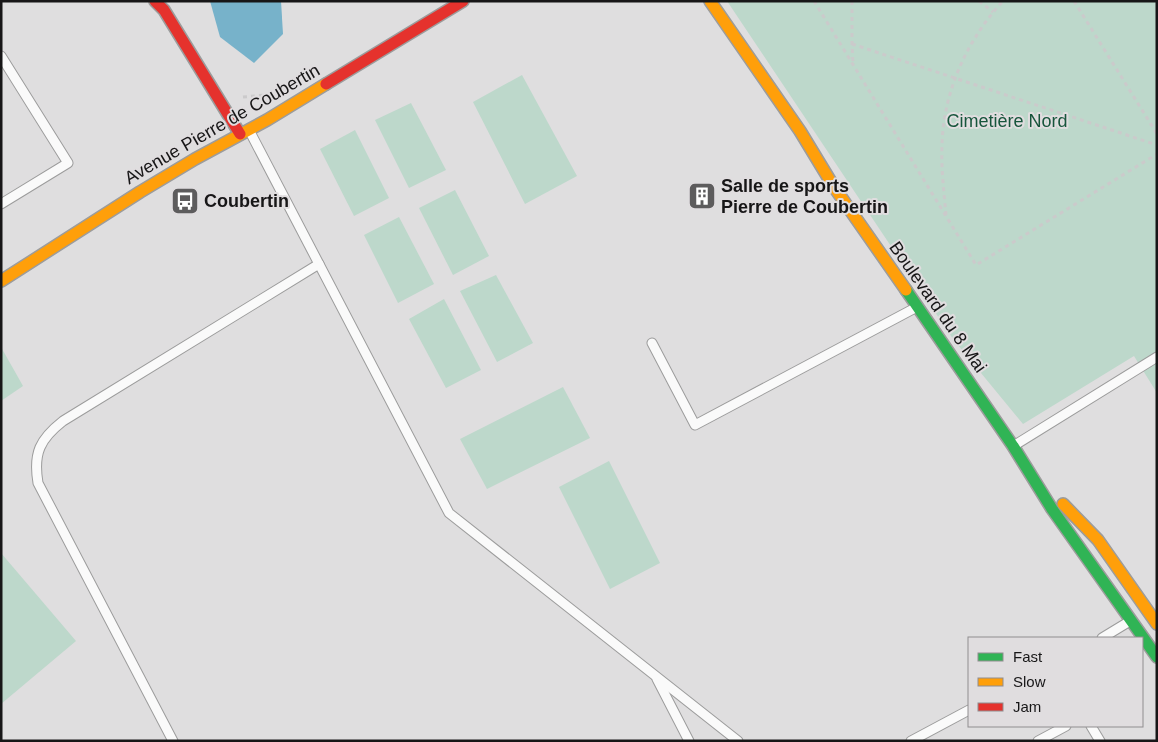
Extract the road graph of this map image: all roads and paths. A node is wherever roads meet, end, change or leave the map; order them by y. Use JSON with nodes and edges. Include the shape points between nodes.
{"nodes":[{"id":1,"x":155,"y":1,"type":"edge"},
{"id":2,"x":463,"y":1,"type":"edge"},
{"id":3,"x":710,"y":1,"type":"edge"},
{"id":4,"x":814,"y":1,"type":"edge"},
{"id":5,"x":852,"y":1,"type":"edge"},
{"id":6,"x":980,"y":1,"type":"edge"},
{"id":7,"x":1003,"y":1,"type":"edge"},
{"id":8,"x":1074,"y":1,"type":"edge"},
{"id":9,"x":993,"y":12,"type":"junction"},
{"id":10,"x":852,"y":44,"type":"junction"},
{"id":11,"x":1,"y":56,"type":"edge"},
{"id":12,"x":853,"y":65,"type":"junction"},
{"id":13,"x":955,"y":77,"type":"junction"},
{"id":14,"x":245,"y":132,"type":"junction"},
{"id":15,"x":1157,"y":134,"type":"edge"},
{"id":16,"x":1157,"y":145,"type":"edge"},
{"id":17,"x":796,"y":147,"type":"dead end"},
{"id":18,"x":1157,"y":154,"type":"edge"},
{"id":19,"x":834,"y":187,"type":"junction"},
{"id":20,"x":1,"y":204,"type":"edge"},
{"id":21,"x":946,"y":215,"type":"junction"},
{"id":22,"x":319,"y":264,"type":"junction"},
{"id":23,"x":1,"y":281,"type":"edge"},
{"id":24,"x":917,"y":307,"type":"junction"},
{"id":25,"x":652,"y":343,"type":"dead end"},
{"id":26,"x":1157,"y":357,"type":"edge"},
{"id":27,"x":1013,"y":446,"type":"junction"},
{"id":28,"x":1148,"y":611,"type":"junction"},
{"id":29,"x":1132,"y":620,"type":"junction"},
{"id":30,"x":1157,"y":624,"type":"edge"},
{"id":31,"x":1104,"y":637,"type":"edge"},
{"id":32,"x":1157,"y":657,"type":"edge"},
{"id":33,"x":656,"y":677,"type":"junction"},
{"id":34,"x":968,"y":711,"type":"edge"},
{"id":35,"x":1064,"y":727,"type":"edge"},
{"id":36,"x":1092,"y":727,"type":"edge"},
{"id":37,"x":173,"y":741,"type":"edge"},
{"id":38,"x":689,"y":741,"type":"edge"},
{"id":39,"x":738,"y":741,"type":"edge"},
{"id":40,"x":911,"y":741,"type":"edge"},
{"id":41,"x":1038,"y":741,"type":"edge"},
{"id":42,"x":1100,"y":741,"type":"edge"}],
"edges":[{"from":1,"to":14,"type":"street"},
{"from":2,"to":14,"type":"street","name":"Avenue Pierre de Coubertin"},
{"from":3,"to":19,"type":"street","name":"Boulevard du 8 Mai","via":[[796,125]]},
{"from":4,"to":12,"type":"path"},
{"from":5,"to":10,"type":"path"},
{"from":6,"to":9,"type":"path"},
{"from":7,"to":9,"type":"path"},
{"from":8,"to":15,"type":"path"},
{"from":9,"to":13,"type":"path"},
{"from":10,"to":12,"type":"path"},
{"from":10,"to":13,"type":"path"},
{"from":11,"to":20,"type":"lane","via":[[68,162]]},
{"from":12,"to":21,"type":"path"},
{"from":13,"to":16,"type":"path"},
{"from":13,"to":21,"type":"path","via":[[942,145]]},
{"from":14,"to":22,"type":"lane"},
{"from":14,"to":23,"type":"street","name":"Avenue Pierre de Coubertin","via":[[140,192]]},
{"from":17,"to":19,"type":"street","name":"Boulevard du 8 Mai"},
{"from":18,"to":21,"type":"path","via":[[976,265]]},
{"from":19,"to":24,"type":"street","name":"Boulevard du 8 Mai"},
{"from":22,"to":33,"type":"lane","via":[[449,513]]},
{"from":22,"to":37,"type":"lane","via":[[63,421],[50,431],[37,455],[38,483]]},
{"from":24,"to":25,"type":"lane","via":[[695,425]]},
{"from":24,"to":27,"type":"street","name":"Boulevard du 8 Mai"},
{"from":26,"to":27,"type":"lane"},
{"from":27,"to":28,"type":"street","name":"Boulevard du 8 Mai","via":[[1098,540]]},
{"from":27,"to":29,"type":"street","name":"Boulevard du 8 Mai","via":[[1052,509]]},
{"from":28,"to":29,"type":"lane"},
{"from":28,"to":30,"type":"street","name":"Boulevard du 8 Mai"},
{"from":29,"to":31,"type":"lane"},
{"from":29,"to":32,"type":"street","name":"Boulevard du 8 Mai"},
{"from":33,"to":38,"type":"lane"},
{"from":33,"to":39,"type":"lane"},
{"from":34,"to":40,"type":"lane"},
{"from":35,"to":41,"type":"lane"},
{"from":36,"to":42,"type":"lane"}]}
